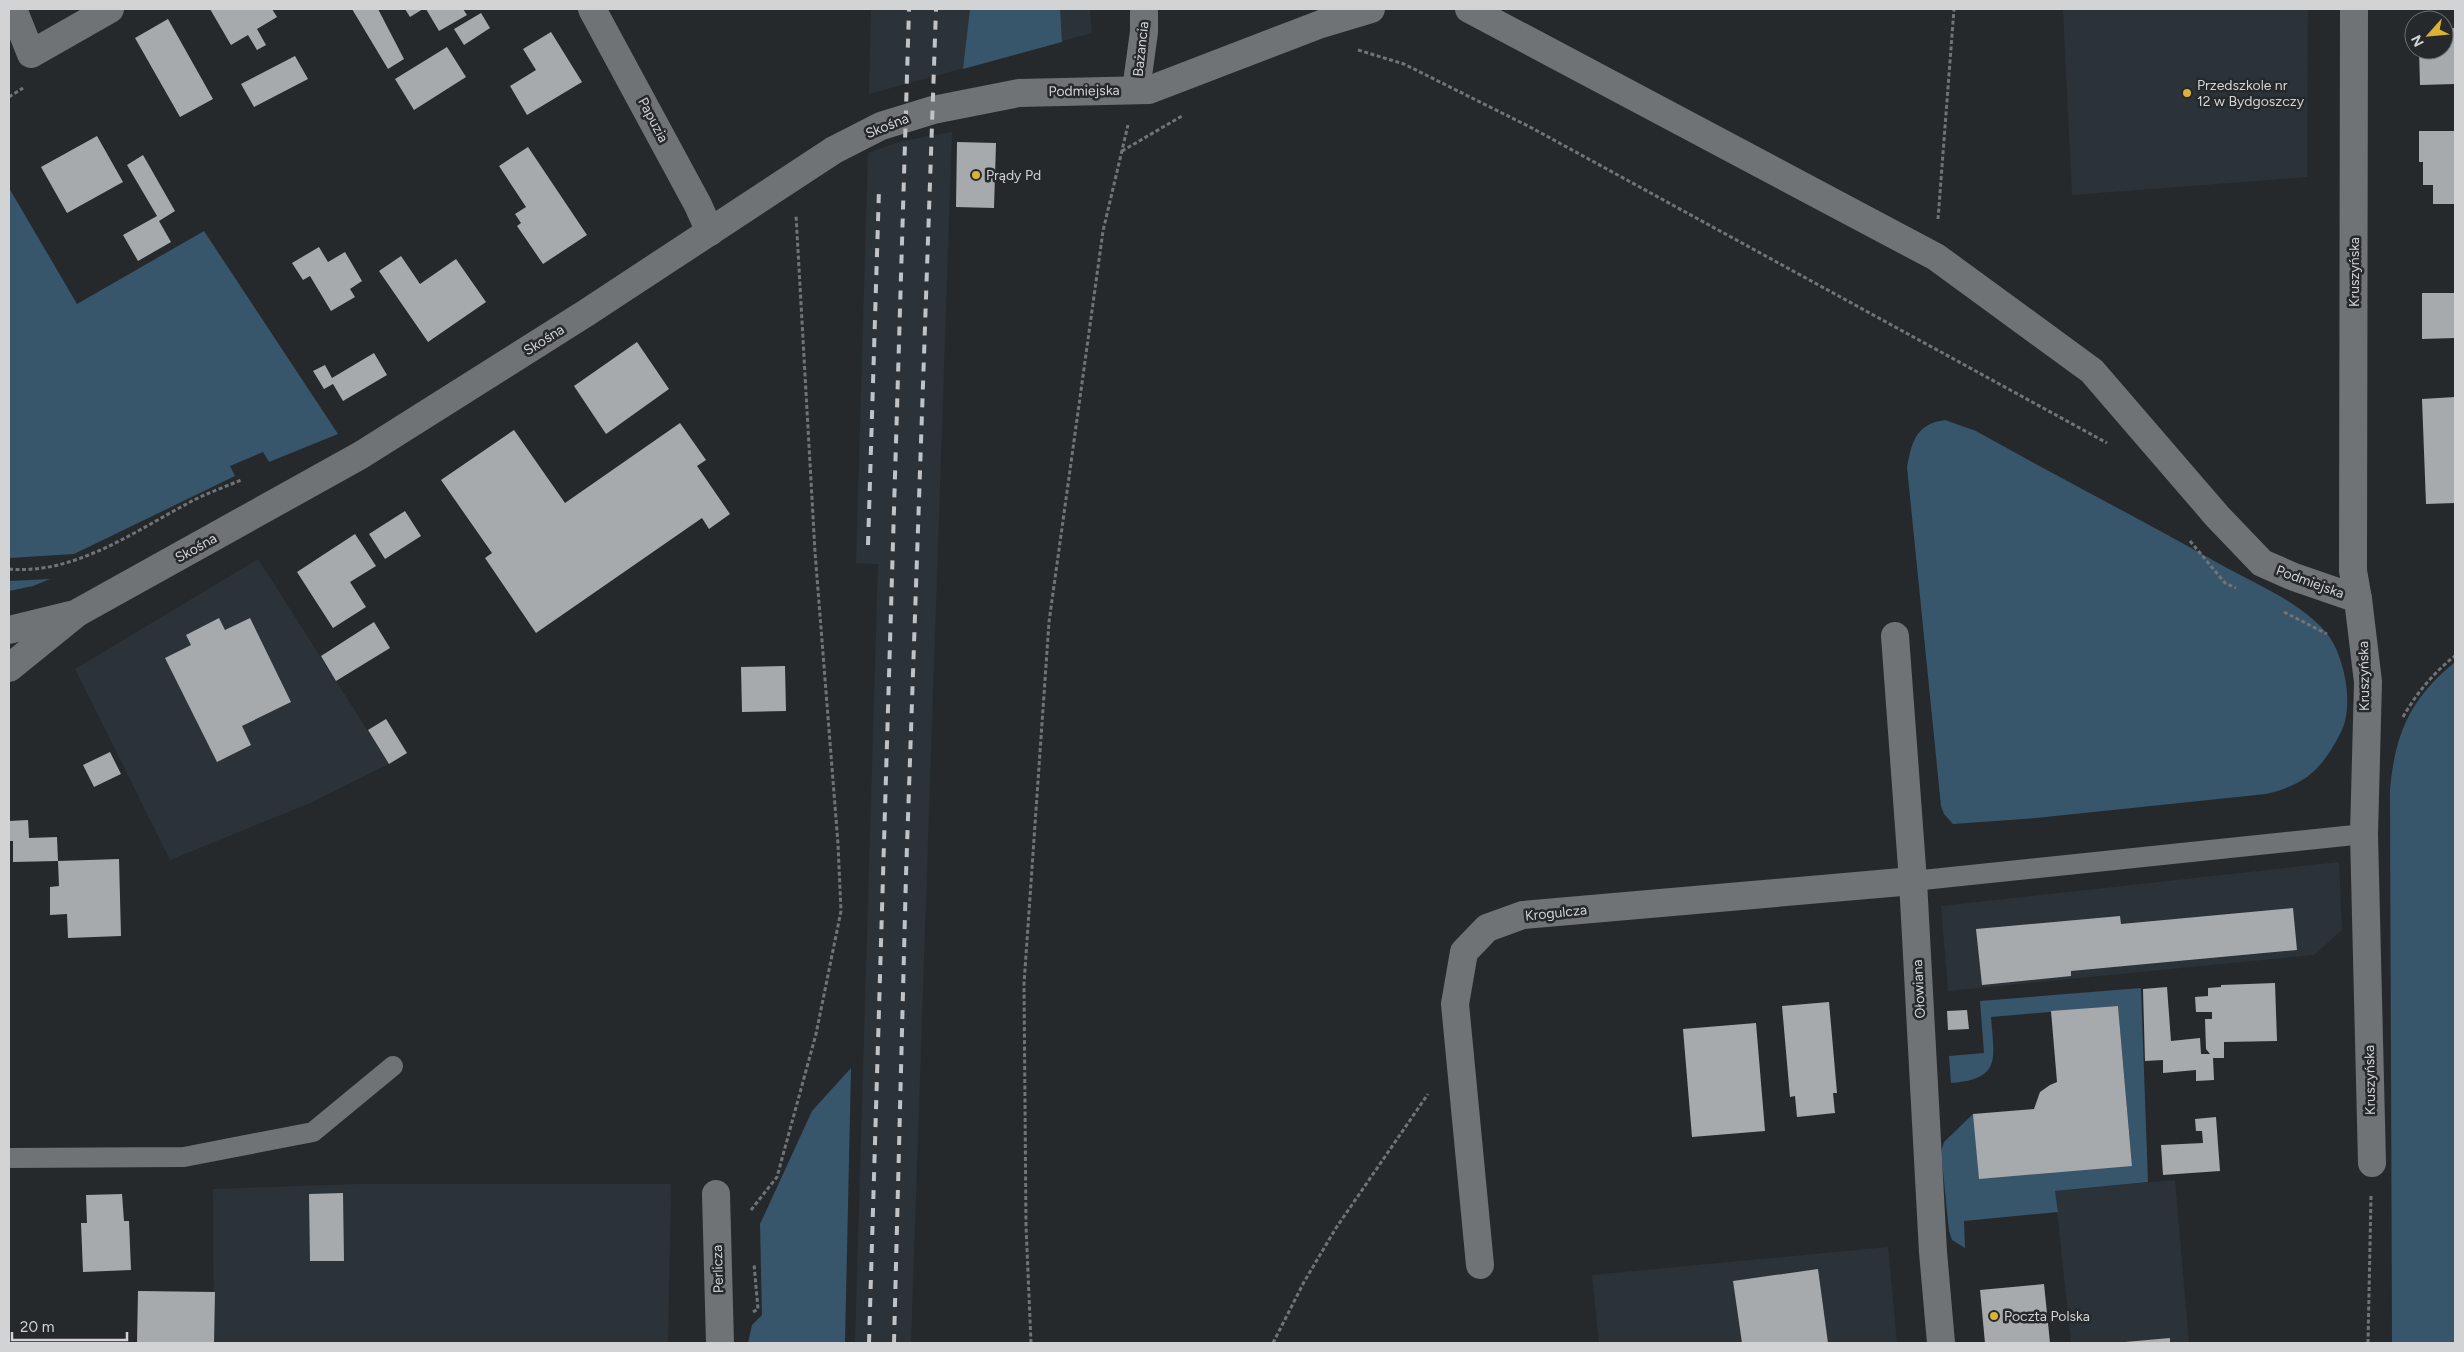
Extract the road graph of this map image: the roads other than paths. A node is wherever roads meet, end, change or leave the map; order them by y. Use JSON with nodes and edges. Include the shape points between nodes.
{"nodes":[{"id":1,"x":13,"y":9,"type":"edge"},
{"id":2,"x":110,"y":9,"type":"edge"},
{"id":3,"x":592,"y":9,"type":"edge"},
{"id":4,"x":1144,"y":9,"type":"edge"},
{"id":5,"x":1371,"y":9,"type":"edge"},
{"id":6,"x":1469,"y":9,"type":"edge"},
{"id":7,"x":2354,"y":9,"type":"edge"},
{"id":8,"x":1142,"y":90,"type":"junction"},
{"id":9,"x":1019,"y":93,"type":"joint"},
{"id":10,"x":710,"y":232,"type":"junction"},
{"id":11,"x":2358,"y":599,"type":"junction"},
{"id":12,"x":77,"y":613,"type":"junction"},
{"id":13,"x":9,"y":630,"type":"edge"},
{"id":14,"x":1895,"y":636,"type":"dead end"},
{"id":15,"x":9,"y":668,"type":"edge"},
{"id":16,"x":2364,"y":834,"type":"junction"},
{"id":17,"x":1913,"y":882,"type":"junction"},
{"id":18,"x":393,"y":1066,"type":"dead end"},
{"id":19,"x":9,"y":1158,"type":"edge"},
{"id":20,"x":2372,"y":1163,"type":"road end"},
{"id":21,"x":716,"y":1194,"type":"dead end"},
{"id":22,"x":1480,"y":1265,"type":"dead end"},
{"id":23,"x":720,"y":1343,"type":"edge"},
{"id":24,"x":1941,"y":1343,"type":"edge"}],
"edges":[{"from":1,"to":2,"type":"street","via":[[32,54]]},
{"from":3,"to":10,"type":"street","name":"Papuzia"},
{"from":4,"to":8,"type":"street","name":"Bażancia"},
{"from":5,"to":8,"type":"street","name":"Podmiejska","via":[[1321,24]]},
{"from":6,"to":11,"type":"street","name":"Podmiejska","via":[[1936,257],[2092,371],[2217,516],[2262,563]]},
{"from":7,"to":11,"type":"street","name":"Kruszyńska","via":[[2353,571]]},
{"from":8,"to":9,"type":"street","name":"Podmiejska"},
{"from":9,"to":10,"type":"street","name":"Skośna","via":[[899,120],[834,150]]},
{"from":10,"to":12,"type":"street","name":"Skośna","via":[[361,455]]},
{"from":11,"to":16,"type":"street","name":"Kruszyńska","via":[[2368,682]]},
{"from":12,"to":13,"type":"street","name":"Skośna"},
{"from":12,"to":15,"type":"street","name":"Skośna"},
{"from":14,"to":17,"type":"street","name":"Ołowiana"},
{"from":16,"to":17,"type":"lane"},
{"from":16,"to":20,"type":"street","name":"Kruszyńska"},
{"from":17,"to":22,"type":"street","name":"Krogulcza","via":[[1523,915],[1487,928],[1464,952],[1456,1004]]},
{"from":17,"to":24,"type":"street","name":"Ołowiana"},
{"from":18,"to":19,"type":"lane","via":[[313,1132],[184,1157]]},
{"from":21,"to":23,"type":"street","name":"Perlicza"}]}
